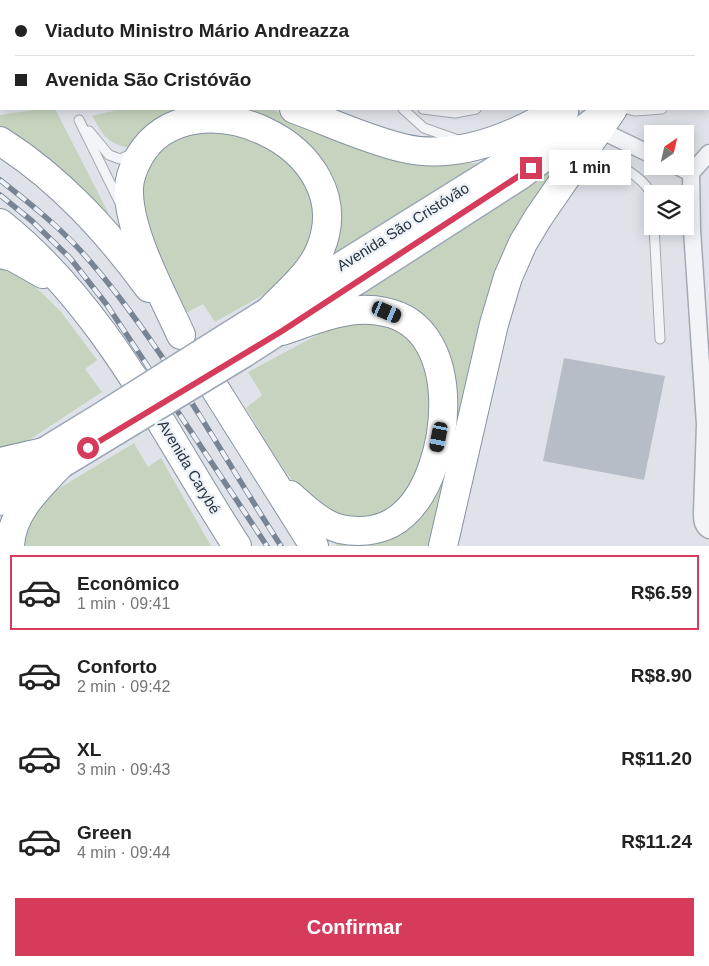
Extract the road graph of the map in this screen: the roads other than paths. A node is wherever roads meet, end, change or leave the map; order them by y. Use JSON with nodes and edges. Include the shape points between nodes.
{"nodes":[{"id":1,"x":297,"y":110,"type":"edge"},
{"id":2,"x":334,"y":110,"type":"edge"},
{"id":3,"x":404,"y":110,"type":"edge"},
{"id":4,"x":431,"y":110,"type":"edge"},
{"id":5,"x":471,"y":110,"type":"edge"},
{"id":6,"x":557,"y":110,"type":"edge"},
{"id":7,"x":567,"y":110,"type":"edge"},
{"id":8,"x":631,"y":110,"type":"edge"},
{"id":9,"x":648,"y":110,"type":"edge"},
{"id":10,"x":602,"y":124,"type":"edge"},
{"id":11,"x":0,"y":141,"type":"edge"},
{"id":12,"x":384,"y":143,"type":"junction"},
{"id":13,"x":149,"y":144,"type":"junction"},
{"id":14,"x":480,"y":146,"type":"junction"},
{"id":15,"x":644,"y":150,"type":"edge"},
{"id":16,"x":709,"y":154,"type":"edge"},
{"id":17,"x":694,"y":164,"type":"edge"},
{"id":18,"x":685,"y":175,"type":"edge"},
{"id":19,"x":646,"y":185,"type":"edge"},
{"id":20,"x":0,"y":224,"type":"edge"},
{"id":21,"x":654,"y":235,"type":"edge"},
{"id":22,"x":144,"y":250,"type":"junction"},
{"id":23,"x":0,"y":254,"type":"edge"},
{"id":24,"x":71,"y":292,"type":"junction"},
{"id":25,"x":276,"y":321,"type":"junction"},
{"id":26,"x":181,"y":335,"type":"junction"},
{"id":27,"x":660,"y":339,"type":"dead end"},
{"id":28,"x":52,"y":458,"type":"junction"},
{"id":29,"x":0,"y":462,"type":"edge"},
{"id":30,"x":269,"y":476,"type":"junction"},
{"id":31,"x":0,"y":478,"type":"edge"},
{"id":32,"x":0,"y":502,"type":"edge"},
{"id":33,"x":707,"y":529,"type":"edge"},
{"id":34,"x":232,"y":544,"type":"edge"},
{"id":35,"x":10,"y":546,"type":"edge"},
{"id":36,"x":314,"y":546,"type":"edge"},
{"id":37,"x":443,"y":546,"type":"edge"}],
"edges":[{"from":1,"to":12,"type":"highway"},
{"from":2,"to":12,"type":"main road"},
{"from":3,"to":14,"type":"lane","via":[[432,133]]},
{"from":4,"to":5,"type":"lane","via":[[455,113]]},
{"from":6,"to":14,"type":"highway"},
{"from":7,"to":25,"type":"main road","name":"Avenida São Cristóvão","via":[[530,144]]},
{"from":8,"to":9,"type":"lane"},
{"from":10,"to":15,"type":"street"},
{"from":10,"to":19,"type":"lane"},
{"from":10,"to":25,"type":"main road","name":"Avenida São Cristóvão"},
{"from":10,"to":37,"type":"highway","via":[[522,243],[500,299]]},
{"from":11,"to":26,"type":"highway","via":[[71,196],[96,222],[135,269]]},
{"from":12,"to":14,"type":"highway","via":[[430,151]]},
{"from":13,"to":22,"type":"highway","via":[[134,165],[129,193],[132,216]]},
{"from":13,"to":22,"type":"lane","via":[[120,159],[109,155],[79,120]]},
{"from":13,"to":25,"type":"highway","via":[[166,128],[179,122],[212,119],[231,122],[271,135],[287,144],[313,170],[327,202],[324,236],[319,252]]},
{"from":16,"to":17,"type":"street"},
{"from":18,"to":33,"type":"street","via":[[692,230],[705,424],[702,512]]},
{"from":20,"to":24,"type":"highway","name":"Avenida Carybé","via":[[43,261]]},
{"from":21,"to":27,"type":"lane"},
{"from":22,"to":26,"type":"highway"},
{"from":23,"to":24,"type":"highway","via":[[29,265]]},
{"from":24,"to":34,"type":"highway","name":"Avenida Carybé","via":[[139,384]]},
{"from":25,"to":28,"type":"main road","name":"Avenida São Cristóvão","bridge":true},
{"from":25,"to":30,"type":"highway","via":[[368,309],[387,312],[414,326],[434,349],[443,384],[442,423],[431,468],[416,500],[404,514],[378,529],[353,531],[322,521]]},
{"from":26,"to":30,"type":"highway"},
{"from":28,"to":29,"type":"highway"},
{"from":28,"to":31,"type":"main road"},
{"from":28,"to":32,"type":"main road"},
{"from":28,"to":35,"type":"highway","via":[[13,526]]},
{"from":30,"to":36,"type":"highway"}]}
